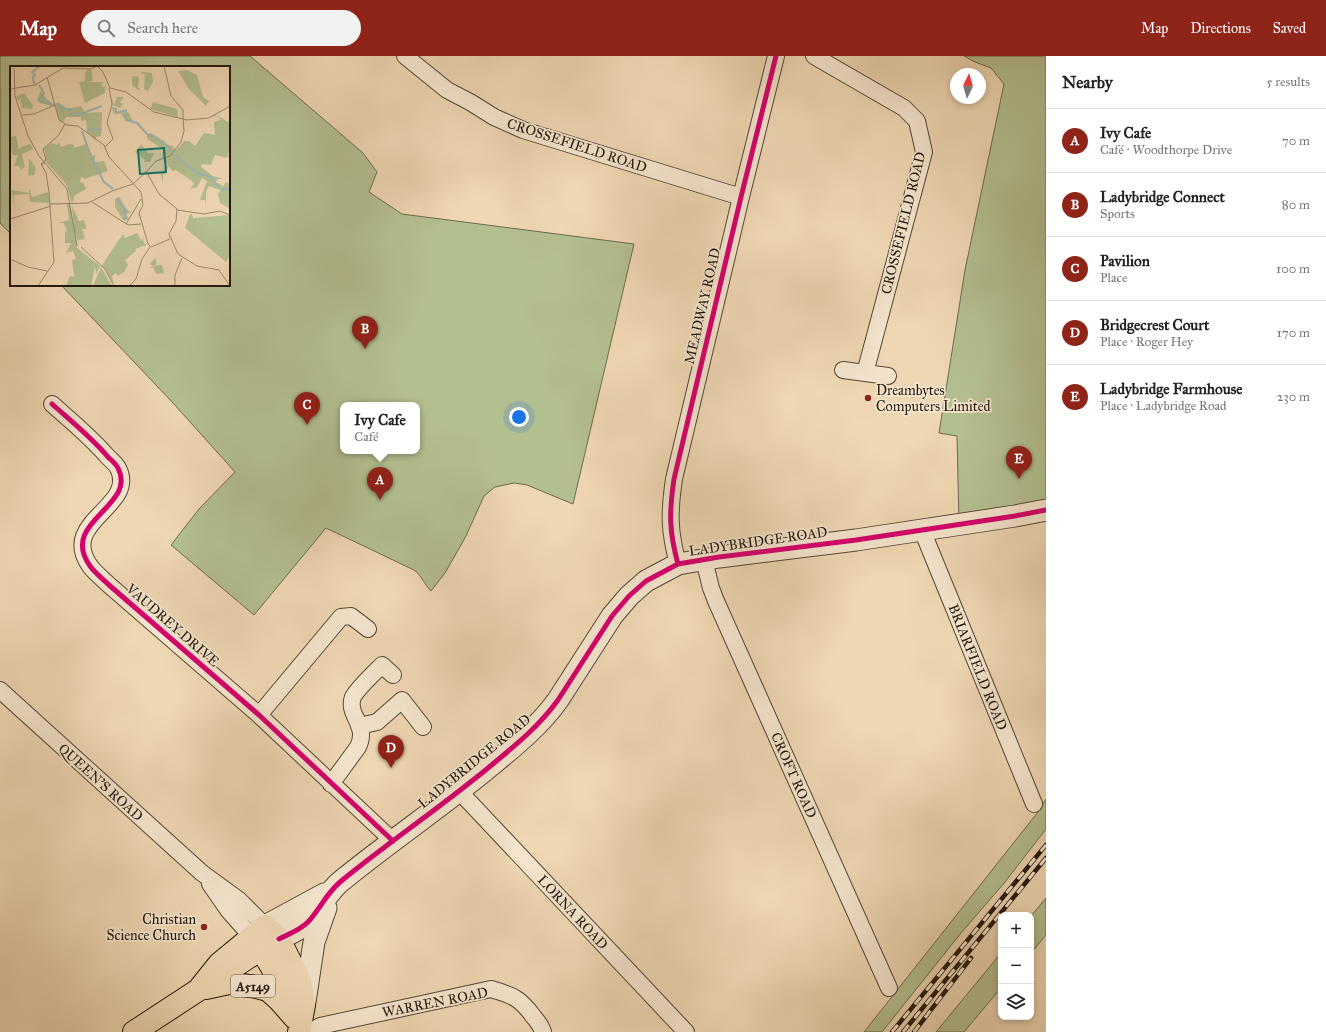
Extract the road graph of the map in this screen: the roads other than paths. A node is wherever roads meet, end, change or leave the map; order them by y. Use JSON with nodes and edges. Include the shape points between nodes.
{"nodes":[{"id":1,"x":405,"y":56,"type":"edge"},
{"id":2,"x":776,"y":56,"type":"edge"},
{"id":3,"x":814,"y":56,"type":"edge"},
{"id":4,"x":741,"y":197,"type":"junction"},
{"id":5,"x":843,"y":370,"type":"dead end"},
{"id":6,"x":864,"y":373,"type":"junction"},
{"id":7,"x":888,"y":376,"type":"dead end"},
{"id":8,"x":52,"y":404,"type":"dead end"},
{"id":9,"x":1046,"y":510,"type":"edge"},
{"id":10,"x":922,"y":530,"type":"junction"},
{"id":11,"x":704,"y":560,"type":"junction"},
{"id":12,"x":678,"y":564,"type":"junction"},
{"id":13,"x":368,"y":629,"type":"dead end"},
{"id":14,"x":393,"y":675,"type":"dead end"},
{"id":15,"x":0,"y":690,"type":"edge"},
{"id":16,"x":259,"y":715,"type":"junction"},
{"id":17,"x":360,"y":726,"type":"junction"},
{"id":18,"x":424,"y":727,"type":"dead end"},
{"id":19,"x":331,"y":784,"type":"junction"},
{"id":20,"x":460,"y":792,"type":"junction"},
{"id":21,"x":1034,"y":804,"type":"dead end"},
{"id":22,"x":393,"y":841,"type":"junction"},
{"id":23,"x":334,"y":887,"type":"junction"},
{"id":24,"x":264,"y":938,"type":"junction"},
{"id":25,"x":889,"y":988,"type":"dead end"},
{"id":26,"x":199,"y":989,"type":"junction"},
{"id":27,"x":302,"y":1024,"type":"edge"},
{"id":28,"x":134,"y":1032,"type":"edge"},
{"id":29,"x":543,"y":1032,"type":"edge"},
{"id":30,"x":686,"y":1032,"type":"edge"}],
"edges":[{"from":1,"to":4,"type":"street","name":"CROSSEFIELD ROAD","via":[[447,90],[494,117],[523,130]]},
{"from":2,"to":4,"type":"street","name":"MEADWAY ROAD"},
{"from":3,"to":6,"type":"street","name":"CROSSEFIELD ROAD","via":[[904,108],[917,121],[924,152]]},
{"from":4,"to":12,"type":"street","name":"MEADWAY ROAD","via":[[674,479],[670,525]]},
{"from":5,"to":6,"type":"street"},
{"from":6,"to":7,"type":"street"},
{"from":8,"to":16,"type":"street","name":"VAUDREY DRIVE","via":[[118,468],[121,483],[114,501],[83,535],[82,551],[90,566]]},
{"from":9,"to":10,"type":"street","name":"LADYBRIDGE ROAD"},
{"from":10,"to":11,"type":"street","name":"LADYBRIDGE ROAD"},
{"from":10,"to":21,"type":"street","name":"BRIARFIELD ROAD"},
{"from":11,"to":12,"type":"street","name":"LADYBRIDGE ROAD"},
{"from":11,"to":25,"type":"street","name":"CROFT ROAD","via":[[716,601]]},
{"from":12,"to":20,"type":"street","name":"LADYBRIDGE ROAD","via":[[646,581],[629,596],[612,616],[549,713],[529,734]]},
{"from":13,"to":16,"type":"street","via":[[351,616],[342,617]]},
{"from":14,"to":17,"type":"street","via":[[382,665],[354,696],[353,711]]},
{"from":15,"to":24,"type":"street","name":"QUEEN'S ROAD","via":[[202,873],[228,910]]},
{"from":16,"to":19,"type":"street","name":"VAUDREY DRIVE"},
{"from":17,"to":18,"type":"street","via":[[377,722],[402,700]]},
{"from":17,"to":19,"type":"street","via":[[362,740]]},
{"from":19,"to":22,"type":"street","name":"VAUDREY DRIVE"},
{"from":20,"to":22,"type":"street","name":"LADYBRIDGE ROAD"},
{"from":20,"to":30,"type":"street","name":"LORNA ROAD"},
{"from":22,"to":23,"type":"street","name":"LADYBRIDGE ROAD"},
{"from":23,"to":24,"type":"street","via":[[301,928]]},
{"from":23,"to":27,"type":"street","via":[[314,942]]},
{"from":24,"to":26,"type":"main road","number":"A5149"},
{"from":24,"to":27,"type":"main road","number":"A5149","via":[[280,980]]},
{"from":26,"to":27,"type":"main road","number":"A5149","via":[[230,983],[268,990]]},
{"from":26,"to":28,"type":"main road","number":"A5149"},
{"from":27,"to":29,"type":"street","name":"WARREN ROAD","via":[[320,1026],[491,989],[524,1003]]}]}
